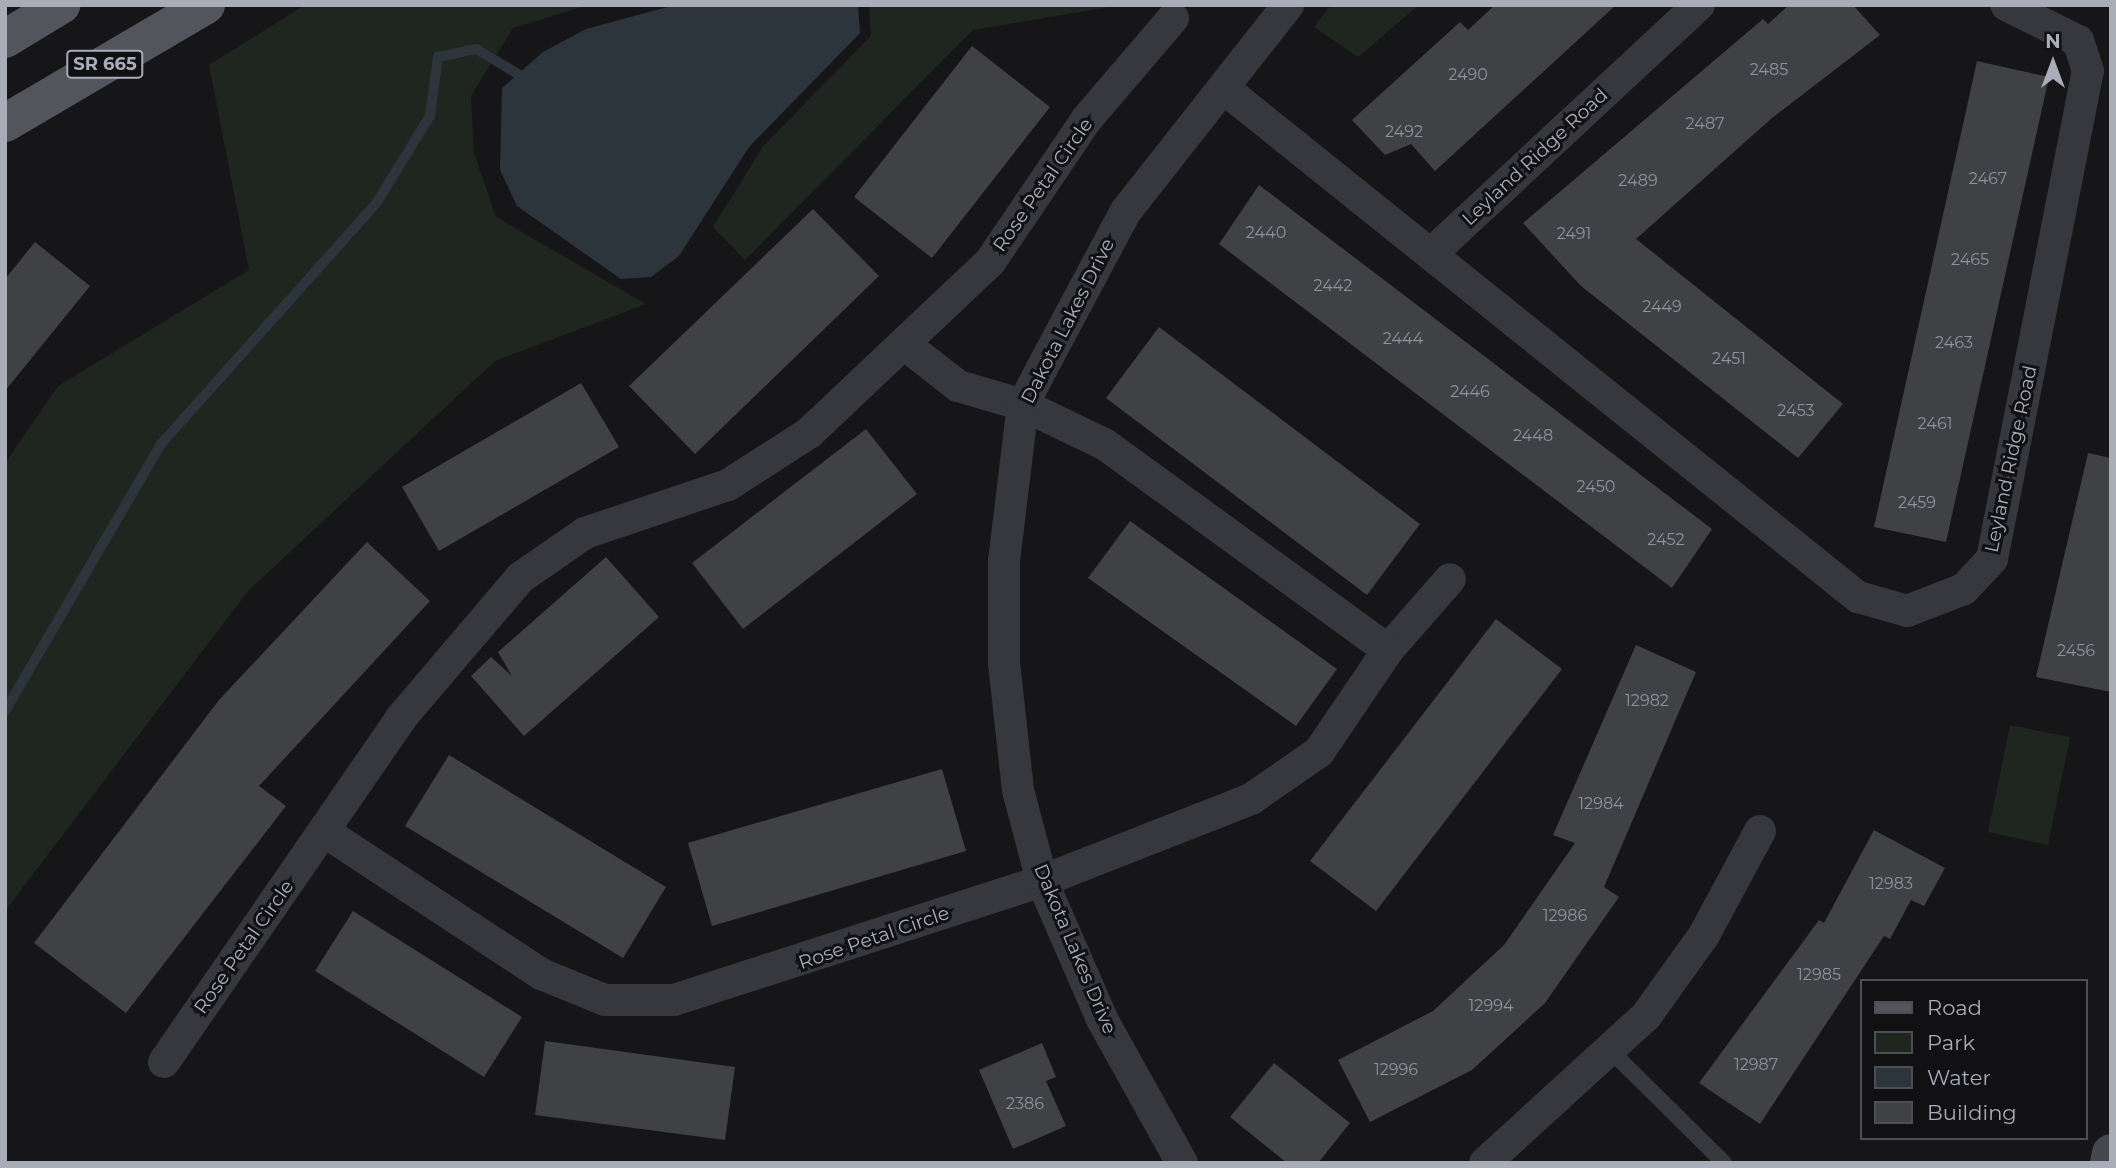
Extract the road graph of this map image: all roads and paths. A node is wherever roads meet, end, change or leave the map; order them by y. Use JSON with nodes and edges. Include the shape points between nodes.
{"nodes":[{"id":1,"x":61,"y":5,"type":"edge"},
{"id":2,"x":206,"y":5,"type":"edge"},
{"id":3,"x":1288,"y":5,"type":"edge"},
{"id":4,"x":1699,"y":5,"type":"edge"},
{"id":5,"x":2006,"y":5,"type":"edge"},
{"id":6,"x":1173,"y":18,"type":"dead end"},
{"id":7,"x":5,"y":39,"type":"edge"},
{"id":8,"x":1227,"y":90,"type":"junction"},
{"id":9,"x":5,"y":123,"type":"edge"},
{"id":10,"x":1433,"y":252,"type":"junction"},
{"id":11,"x":904,"y":344,"type":"junction"},
{"id":12,"x":1023,"y":405,"type":"junction"},
{"id":13,"x":1450,"y":579,"type":"dead end"},
{"id":14,"x":1388,"y":650,"type":"junction"},
{"id":15,"x":1760,"y":831,"type":"dead end"},
{"id":16,"x":325,"y":832,"type":"junction"},
{"id":17,"x":1042,"y":881,"type":"junction"},
{"id":18,"x":1611,"y":1051,"type":"junction"},
{"id":19,"x":164,"y":1062,"type":"dead end"},
{"id":20,"x":2111,"y":1153,"type":"edge"},
{"id":21,"x":1182,"y":1163,"type":"edge"},
{"id":22,"x":1485,"y":1163,"type":"edge"},
{"id":23,"x":1724,"y":1163,"type":"edge"},
{"id":24,"x":2109,"y":1163,"type":"edge"}],
"edges":[{"from":1,"to":7,"type":"main road"},
{"from":2,"to":9,"type":"main road","number":"SR 665"},
{"from":3,"to":8,"type":"street","name":"Dakota Lakes Drive"},
{"from":4,"to":10,"type":"street","name":"Leyland Ridge Road"},
{"from":5,"to":10,"type":"street","name":"Leyland Ridge Road","via":[[2078,41],[2088,71],[1992,559],[1964,589],[1907,611],[1858,597]]},
{"from":6,"to":11,"type":"street","name":"Rose Petal Circle","via":[[1086,120],[990,262]]},
{"from":8,"to":10,"type":"street","name":"Leyland Ridge Road"},
{"from":8,"to":12,"type":"street","name":"Dakota Lakes Drive","via":[[1126,211]]},
{"from":11,"to":12,"type":"street","via":[[958,386]]},
{"from":11,"to":16,"type":"street","name":"Rose Petal Circle","via":[[809,433],[728,485],[585,533],[520,578],[401,718]]},
{"from":12,"to":14,"type":"street","via":[[1104,444]]},
{"from":12,"to":17,"type":"street","name":"Dakota Lakes Drive","via":[[1004,561],[1004,664],[1018,790]]},
{"from":13,"to":14,"type":"street","name":"Rose Petal Circle"},
{"from":14,"to":17,"type":"street","name":"Rose Petal Circle","via":[[1319,752],[1251,799]]},
{"from":15,"to":18,"type":"street","via":[[1704,935]]},
{"from":16,"to":17,"type":"street","name":"Rose Petal Circle","via":[[541,974],[605,1000],[674,1000],[730,986]]},
{"from":16,"to":19,"type":"street","name":"Rose Petal Circle"},
{"from":17,"to":21,"type":"street","name":"Dakota Lakes Drive","via":[[1102,1019]]},
{"from":18,"to":22,"type":"street"},
{"from":18,"to":23,"type":"lane"},
{"from":20,"to":24,"type":"main road"}]}
